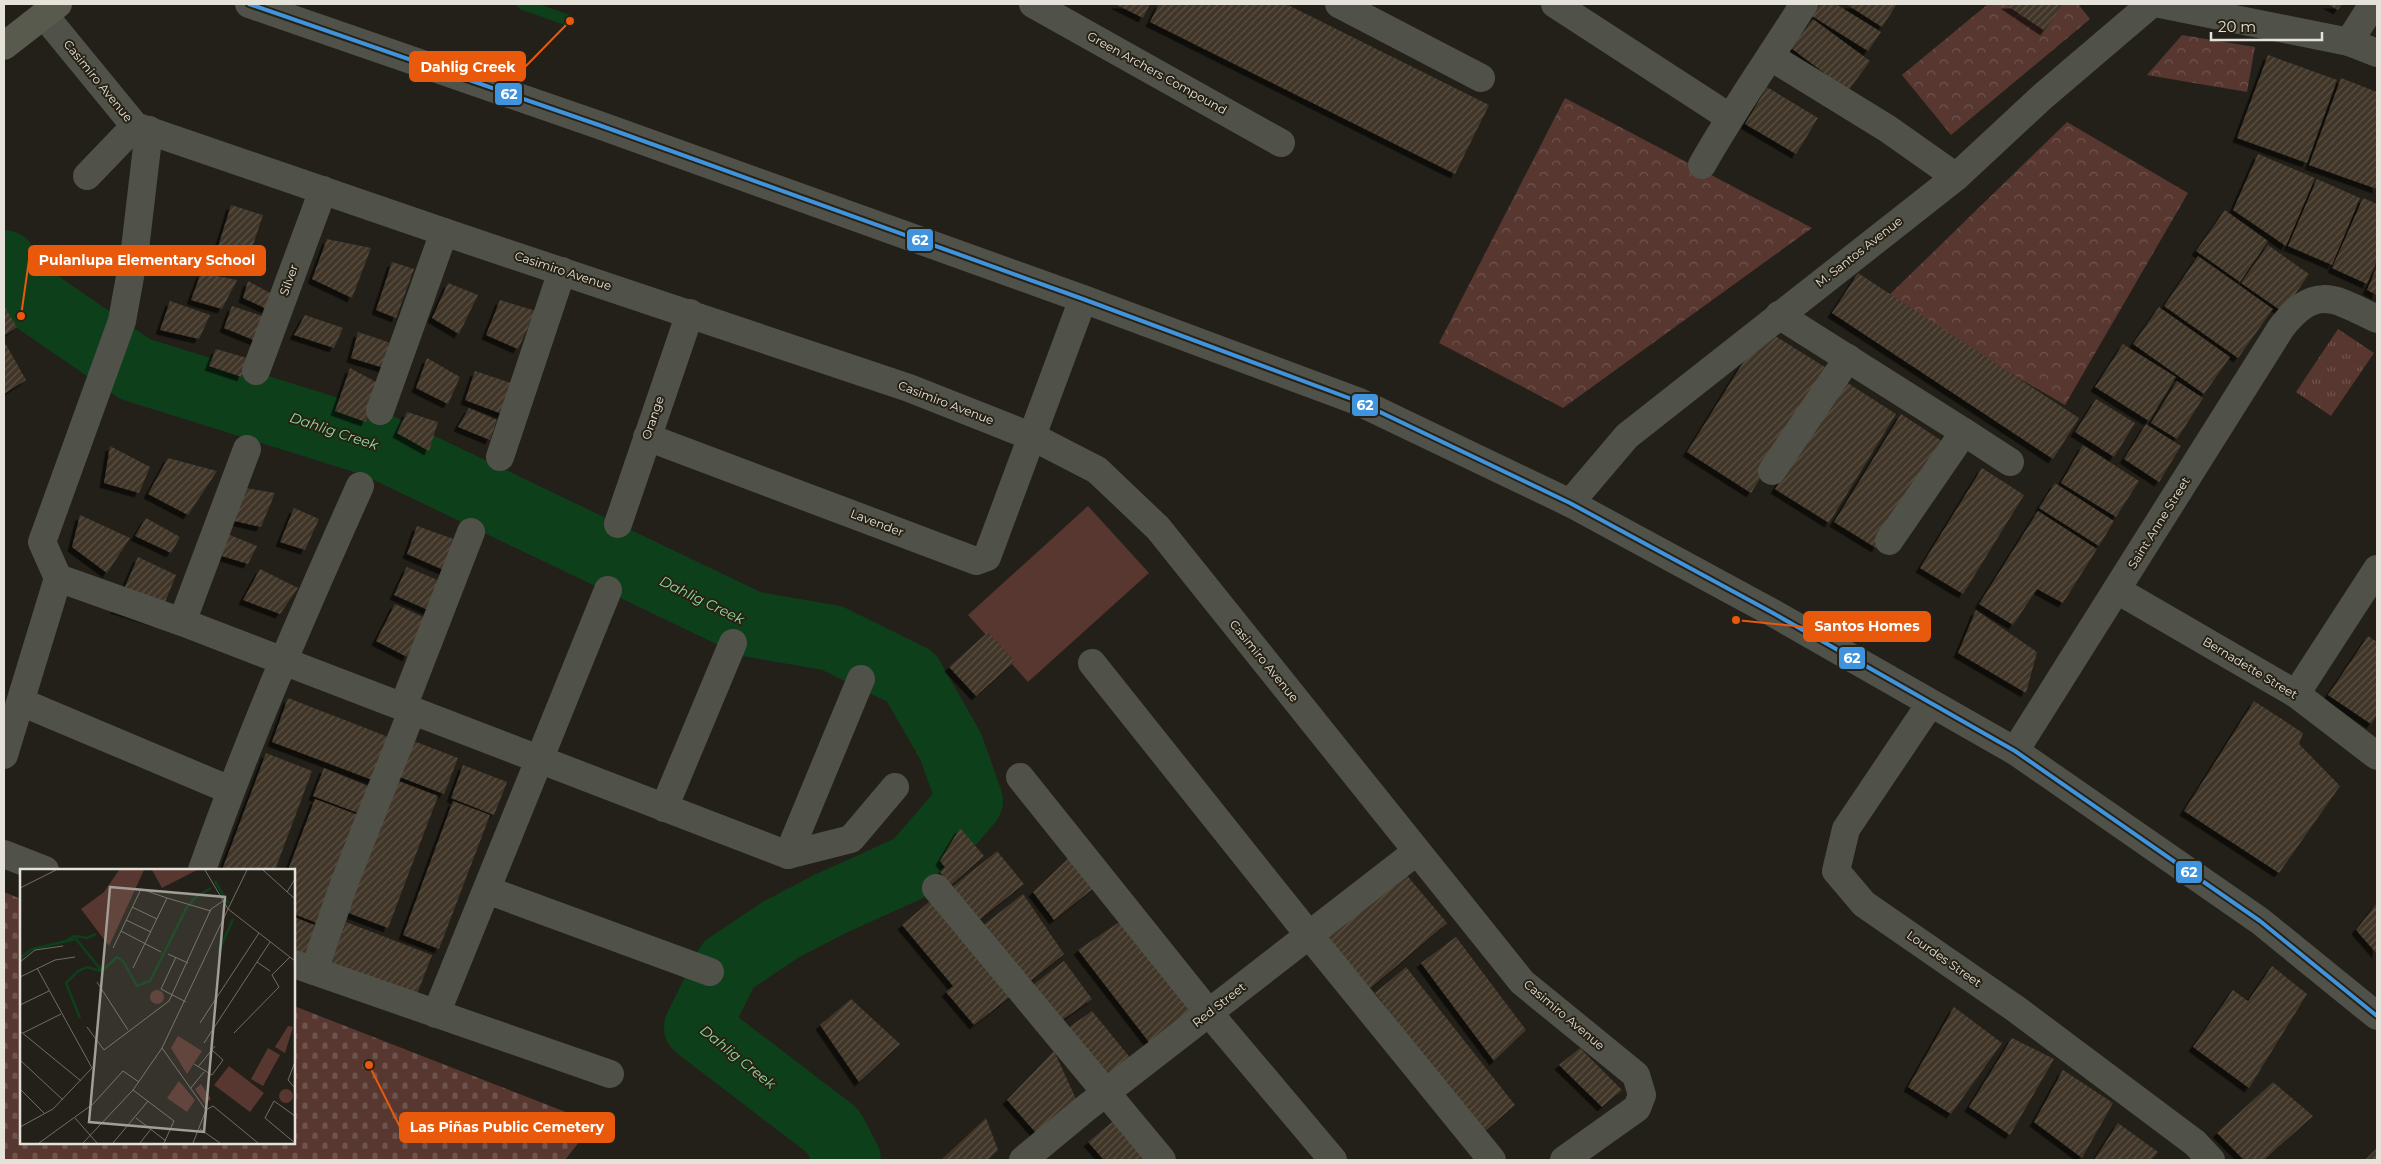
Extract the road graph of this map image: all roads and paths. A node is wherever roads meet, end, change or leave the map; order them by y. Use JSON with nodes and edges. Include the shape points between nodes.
{"nodes":[{"id":1,"x":249,"y":4,"type":"edge"},
{"id":2,"x":1033,"y":4,"type":"edge"},
{"id":3,"x":1339,"y":4,"type":"edge"},
{"id":4,"x":1555,"y":4,"type":"edge"},
{"id":5,"x":1804,"y":4,"type":"edge"},
{"id":6,"x":2151,"y":4,"type":"edge"},
{"id":7,"x":2160,"y":4,"type":"edge"},
{"id":8,"x":2373,"y":4,"type":"edge"},
{"id":9,"x":51,"y":10,"type":"edge"},
{"id":10,"x":2349,"y":42,"type":"junction"},
{"id":11,"x":4,"y":46,"type":"edge"},
{"id":12,"x":2377,"y":53,"type":"edge"},
{"id":13,"x":1771,"y":57,"type":"junction"},
{"id":14,"x":1482,"y":78,"type":"dead end"},
{"id":15,"x":1729,"y":117,"type":"junction"},
{"id":16,"x":142,"y":128,"type":"junction"},
{"id":17,"x":1282,"y":143,"type":"dead end"},
{"id":18,"x":1702,"y":166,"type":"dead end"},
{"id":19,"x":87,"y":176,"type":"dead end"},
{"id":20,"x":1956,"y":177,"type":"junction"},
{"id":21,"x":322,"y":190,"type":"junction"},
{"id":22,"x":444,"y":232,"type":"junction"},
{"id":23,"x":562,"y":271,"type":"junction"},
{"id":24,"x":1083,"y":299,"type":"junction"},
{"id":25,"x":690,"y":313,"type":"junction"},
{"id":26,"x":1779,"y":315,"type":"junction"},
{"id":27,"x":2377,"y":319,"type":"edge"},
{"id":28,"x":1848,"y":358,"type":"junction"},
{"id":29,"x":256,"y":370,"type":"dead end"},
{"id":30,"x":380,"y":411,"type":"dead end"},
{"id":31,"x":1964,"y":432,"type":"junction"},
{"id":32,"x":647,"y":436,"type":"junction"},
{"id":33,"x":1033,"y":437,"type":"junction"},
{"id":34,"x":247,"y":449,"type":"dead end"},
{"id":35,"x":500,"y":456,"type":"dead end"},
{"id":36,"x":2010,"y":462,"type":"dead end"},
{"id":37,"x":1772,"y":471,"type":"dead end"},
{"id":38,"x":360,"y":486,"type":"dead end"},
{"id":39,"x":1570,"y":503,"type":"junction"},
{"id":40,"x":618,"y":524,"type":"dead end"},
{"id":41,"x":471,"y":532,"type":"dead end"},
{"id":42,"x":1889,"y":542,"type":"dead end"},
{"id":43,"x":2377,"y":569,"type":"edge"},
{"id":44,"x":58,"y":578,"type":"junction"},
{"id":45,"x":608,"y":590,"type":"dead end"},
{"id":46,"x":2117,"y":590,"type":"junction"},
{"id":47,"x":182,"y":622,"type":"junction"},
{"id":48,"x":733,"y":643,"type":"dead end"},
{"id":49,"x":282,"y":661,"type":"junction"},
{"id":50,"x":1092,"y":663,"type":"dead end"},
{"id":51,"x":861,"y":679,"type":"dead end"},
{"id":52,"x":2296,"y":694,"type":"junction"},
{"id":53,"x":21,"y":702,"type":"junction"},
{"id":54,"x":1930,"y":704,"type":"junction"},
{"id":55,"x":408,"y":709,"type":"junction"},
{"id":56,"x":2015,"y":751,"type":"junction"},
{"id":57,"x":4,"y":755,"type":"edge"},
{"id":58,"x":2377,"y":756,"type":"edge"},
{"id":59,"x":539,"y":760,"type":"junction"},
{"id":60,"x":1020,"y":777,"type":"dead end"},
{"id":61,"x":895,"y":787,"type":"dead end"},
{"id":62,"x":230,"y":790,"type":"junction"},
{"id":63,"x":664,"y":808,"type":"junction"},
{"id":64,"x":1416,"y":852,"type":"junction"},
{"id":65,"x":4,"y":854,"type":"edge"},
{"id":66,"x":788,"y":855,"type":"junction"},
{"id":67,"x":42,"y":869,"type":"edge"},
{"id":68,"x":202,"y":869,"type":"edge"},
{"id":69,"x":936,"y":888,"type":"dead end"},
{"id":70,"x":487,"y":890,"type":"junction"},
{"id":71,"x":1309,"y":935,"type":"junction"},
{"id":72,"x":304,"y":967,"type":"edge"},
{"id":73,"x":710,"y":972,"type":"dead end"},
{"id":74,"x":1209,"y":1013,"type":"junction"},
{"id":75,"x":436,"y":1014,"type":"junction"},
{"id":76,"x":2377,"y":1016,"type":"edge"},
{"id":77,"x":610,"y":1074,"type":"dead end"},
{"id":78,"x":1107,"y":1092,"type":"junction"},
{"id":79,"x":1023,"y":1160,"type":"edge"},
{"id":80,"x":1162,"y":1160,"type":"edge"},
{"id":81,"x":1333,"y":1160,"type":"edge"},
{"id":82,"x":1492,"y":1160,"type":"edge"},
{"id":83,"x":1564,"y":1160,"type":"edge"},
{"id":84,"x":2211,"y":1160,"type":"edge"}],
"edges":[{"from":1,"to":24,"type":"street","via":[[599,125]]},
{"from":2,"to":17,"type":"street","name":"Green Archers Compound"},
{"from":3,"to":14,"type":"street"},
{"from":4,"to":15,"type":"street"},
{"from":5,"to":13,"type":"street"},
{"from":6,"to":20,"type":"street","name":"M. Santos Avenue","via":[[2042,97]]},
{"from":7,"to":10,"type":"street"},
{"from":8,"to":10,"type":"street"},
{"from":9,"to":11,"type":"main road"},
{"from":9,"to":16,"type":"street","name":"Casimiro Avenue"},
{"from":10,"to":12,"type":"street"},
{"from":13,"to":15,"type":"street"},
{"from":13,"to":20,"type":"street","via":[[1888,129]]},
{"from":15,"to":18,"type":"street"},
{"from":16,"to":19,"type":"street"},
{"from":16,"to":21,"type":"street","name":"Casimiro Avenue"},
{"from":16,"to":44,"type":"street","via":[[135,248],[122,321],[42,542]]},
{"from":20,"to":26,"type":"street","name":"M. Santos Avenue"},
{"from":21,"to":22,"type":"street","name":"Casimiro Avenue"},
{"from":21,"to":29,"type":"street","name":"Silver"},
{"from":22,"to":23,"type":"street","name":"Casimiro Avenue"},
{"from":22,"to":30,"type":"street"},
{"from":23,"to":25,"type":"street","name":"Casimiro Avenue"},
{"from":23,"to":35,"type":"street"},
{"from":24,"to":33,"type":"street","name":"Lavender"},
{"from":24,"to":39,"type":"street","via":[[1357,401]]},
{"from":25,"to":32,"type":"street","name":"Orange"},
{"from":25,"to":33,"type":"street","name":"Casimiro Avenue","via":[[910,388]]},
{"from":26,"to":28,"type":"street"},
{"from":26,"to":39,"type":"street","name":"M. Santos Avenue","via":[[1627,436]]},
{"from":27,"to":46,"type":"street","name":"Saint Anne Street","via":[[2344,302],[2325,298],[2310,301],[2294,310]]},
{"from":28,"to":31,"type":"street"},
{"from":28,"to":37,"type":"street"},
{"from":31,"to":36,"type":"street"},
{"from":31,"to":42,"type":"street"},
{"from":32,"to":33,"type":"street","name":"Lavender","via":[[976,561],[987,557]]},
{"from":32,"to":40,"type":"street","name":"Orange"},
{"from":33,"to":64,"type":"street","name":"Casimiro Avenue","via":[[1097,470],[1158,528]]},
{"from":34,"to":47,"type":"street"},
{"from":38,"to":49,"type":"street"},
{"from":39,"to":54,"type":"street","via":[[1773,613]]},
{"from":41,"to":55,"type":"street"},
{"from":43,"to":52,"type":"street"},
{"from":44,"to":47,"type":"street"},
{"from":44,"to":53,"type":"street"},
{"from":45,"to":59,"type":"street"},
{"from":46,"to":52,"type":"street","name":"Bernadette Street"},
{"from":46,"to":56,"type":"street","name":"Saint Anne Street"},
{"from":47,"to":49,"type":"street"},
{"from":48,"to":63,"type":"street"},
{"from":49,"to":55,"type":"street"},
{"from":49,"to":62,"type":"street"},
{"from":50,"to":71,"type":"street"},
{"from":51,"to":66,"type":"street"},
{"from":52,"to":58,"type":"street","name":"Bernadette Street"},
{"from":53,"to":57,"type":"street"},
{"from":53,"to":62,"type":"street"},
{"from":54,"to":56,"type":"street"},
{"from":54,"to":84,"type":"street","name":"Lourdes Street","via":[[1846,829],[1836,871],[1864,904],[2016,1009],[2195,1144]]},
{"from":55,"to":59,"type":"street"},
{"from":55,"to":72,"type":"street","via":[[344,884]]},
{"from":56,"to":76,"type":"street","via":[[2260,921]]},
{"from":59,"to":63,"type":"street"},
{"from":59,"to":70,"type":"street"},
{"from":60,"to":74,"type":"street"},
{"from":61,"to":66,"type":"street","via":[[851,839]]},
{"from":62,"to":68,"type":"street"},
{"from":63,"to":66,"type":"street"},
{"from":64,"to":71,"type":"street","name":"Red Street"},
{"from":64,"to":83,"type":"street","name":"Casimiro Avenue","via":[[1522,982],[1636,1075],[1642,1095],[1637,1108]]},
{"from":65,"to":67,"type":"street"},
{"from":69,"to":78,"type":"street"},
{"from":70,"to":73,"type":"street"},
{"from":70,"to":75,"type":"street"},
{"from":71,"to":74,"type":"street","name":"Red Street"},
{"from":71,"to":82,"type":"street"},
{"from":72,"to":75,"type":"street"},
{"from":74,"to":78,"type":"street","name":"Red Street"},
{"from":74,"to":81,"type":"street"},
{"from":75,"to":77,"type":"street"},
{"from":78,"to":79,"type":"street","name":"Red Street"},
{"from":78,"to":80,"type":"street"}]}
